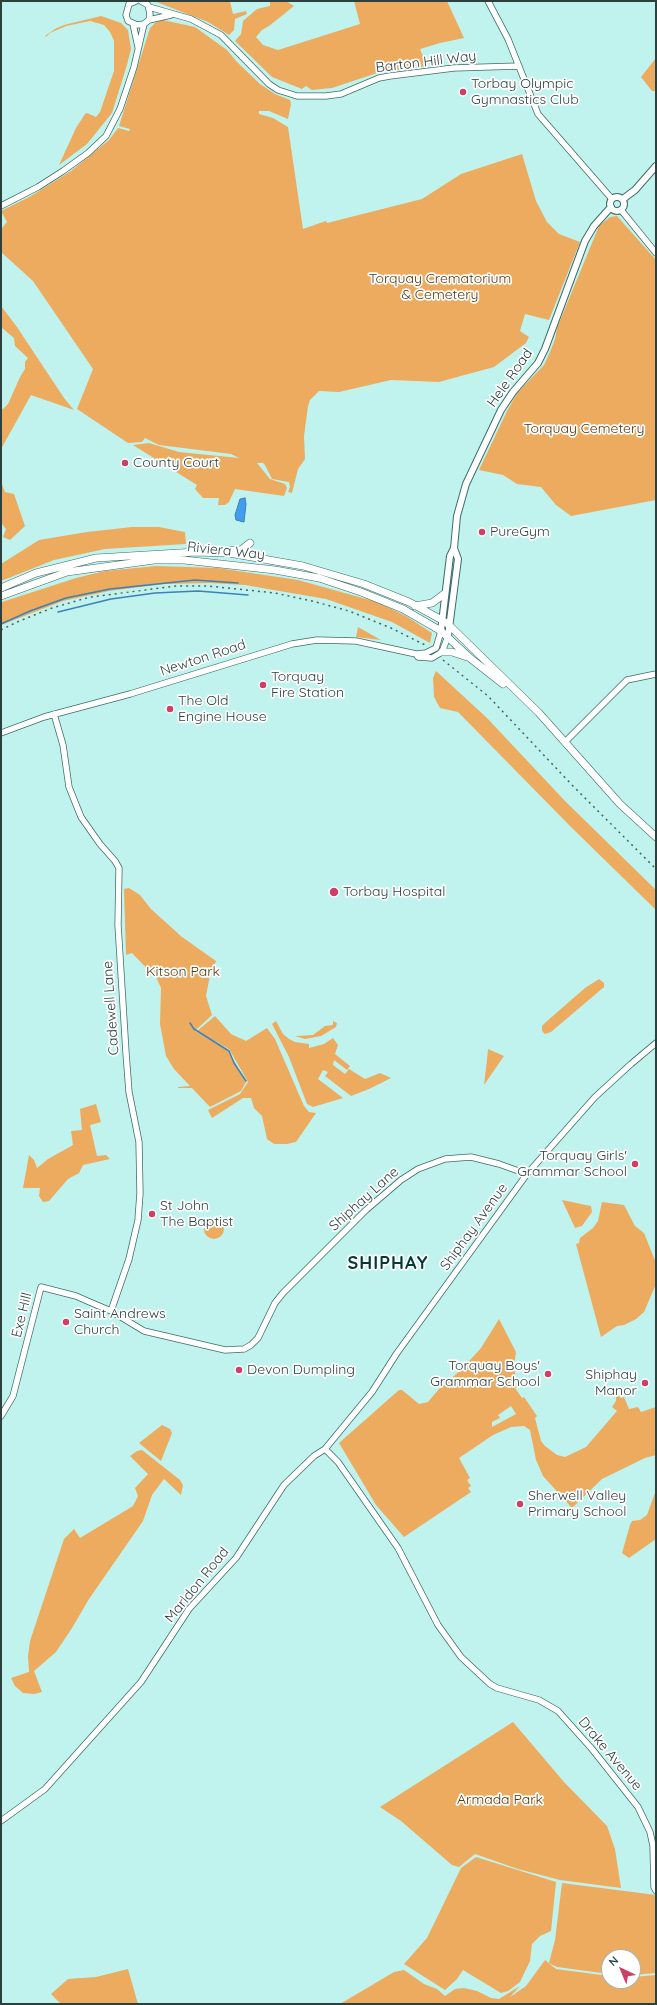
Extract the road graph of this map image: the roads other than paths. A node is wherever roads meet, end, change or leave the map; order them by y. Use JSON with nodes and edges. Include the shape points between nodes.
{"nodes":[{"id":1,"x":134,"y":1,"type":"edge"},
{"id":2,"x":141,"y":1,"type":"edge"},
{"id":3,"x":488,"y":1,"type":"edge"},
{"id":4,"x":149,"y":7,"type":"junction"},
{"id":5,"x":175,"y":15,"type":"junction"},
{"id":6,"x":149,"y":20,"type":"junction"},
{"id":7,"x":133,"y":24,"type":"junction"},
{"id":8,"x":144,"y":24,"type":"junction"},
{"id":9,"x":138,"y":50,"type":"junction"},
{"id":10,"x":519,"y":66,"type":"junction"},
{"id":11,"x":656,"y":166,"type":"edge"},
{"id":12,"x":612,"y":199,"type":"junction"},
{"id":13,"x":623,"y":199,"type":"junction"},
{"id":14,"x":1,"y":206,"type":"edge"},
{"id":15,"x":611,"y":208,"type":"junction"},
{"id":16,"x":621,"y":210,"type":"junction"},
{"id":17,"x":656,"y":254,"type":"edge"},
{"id":18,"x":250,"y":543,"type":"dead end"},
{"id":19,"x":454,"y":548,"type":"junction"},
{"id":20,"x":196,"y":552,"type":"junction"},
{"id":21,"x":1,"y":588,"type":"edge"},
{"id":22,"x":444,"y":594,"type":"junction"},
{"id":23,"x":1,"y":596,"type":"edge"},
{"id":24,"x":415,"y":606,"type":"junction"},
{"id":25,"x":442,"y":620,"type":"junction"},
{"id":26,"x":449,"y":625,"type":"junction"},
{"id":27,"x":441,"y":631,"type":"junction"},
{"id":28,"x":448,"y":636,"type":"junction"},
{"id":29,"x":442,"y":652,"type":"junction"},
{"id":30,"x":416,"y":654,"type":"junction"},
{"id":31,"x":470,"y":658,"type":"junction"},
{"id":32,"x":656,"y":674,"type":"edge"},
{"id":33,"x":526,"y":700,"type":"junction"},
{"id":34,"x":54,"y":714,"type":"junction"},
{"id":35,"x":1,"y":733,"type":"edge"},
{"id":36,"x":566,"y":741,"type":"junction"},
{"id":37,"x":656,"y":837,"type":"edge"},
{"id":38,"x":656,"y":1043,"type":"edge"},
{"id":39,"x":527,"y":1174,"type":"junction"},
{"id":40,"x":41,"y":1287,"type":"joint"},
{"id":41,"x":111,"y":1311,"type":"junction"},
{"id":42,"x":372,"y":1392,"type":"joint"},
{"id":43,"x":1,"y":1416,"type":"edge"},
{"id":44,"x":325,"y":1449,"type":"junction"},
{"id":45,"x":1,"y":1821,"type":"edge"},
{"id":46,"x":656,"y":1891,"type":"edge"}],
"edges":[{"from":1,"to":7,"type":"street","via":[[127,8],[126,15],[128,21]]},
{"from":2,"to":4,"type":"street"},
{"from":3,"to":10,"type":"street"},
{"from":4,"to":5,"type":"street","name":"Barton Hill Way"},
{"from":4,"to":6,"type":"street"},
{"from":5,"to":6,"type":"street","name":"Barton Hill Way"},
{"from":5,"to":10,"type":"street","name":"Barton Hill Way","via":[[191,19],[221,36],[269,84],[297,96],[341,94],[390,76],[454,68]]},
{"from":6,"to":8,"type":"street"},
{"from":7,"to":8,"type":"street"},
{"from":7,"to":9,"type":"street"},
{"from":8,"to":9,"type":"street"},
{"from":9,"to":14,"type":"street","via":[[119,114],[106,136],[58,175]]},
{"from":10,"to":12,"type":"street","via":[[538,114]]},
{"from":11,"to":13,"type":"main road","via":[[635,190]]},
{"from":12,"to":13,"type":"main road","via":[[617,196]]},
{"from":12,"to":15,"type":"main road"},
{"from":13,"to":16,"type":"main road","via":[[625,204]]},
{"from":15,"to":16,"type":"main road"},
{"from":15,"to":19,"type":"main road","name":"Hele Road","via":[[594,226],[585,241],[538,363],[501,410],[474,466],[457,516]]},
{"from":16,"to":17,"type":"street"},
{"from":18,"to":20,"type":"main road","via":[[241,550],[205,549]]},
{"from":19,"to":22,"type":"main road","name":"Hele Road","via":[[450,556]]},
{"from":19,"to":26,"type":"main road","name":"Hele Road","via":[[458,559]]},
{"from":20,"to":21,"type":"main road","name":"Riviera Way","via":[[96,558],[36,573]]},
{"from":20,"to":24,"type":"main road","name":"Riviera Way","via":[[229,553],[303,566],[364,584]]},
{"from":22,"to":24,"type":"main road","via":[[432,603]]},
{"from":22,"to":25,"type":"main road","name":"Hele Road"},
{"from":23,"to":27,"type":"main road","name":"Riviera Way","via":[[67,572],[131,563],[184,560],[275,570],[319,578],[403,609]]},
{"from":24,"to":25,"type":"main road","name":"Riviera Way"},
{"from":25,"to":26,"type":"main road","name":"Riviera Way"},
{"from":25,"to":27,"type":"main road","name":"Hele Road"},
{"from":26,"to":28,"type":"main road","name":"Hele Road"},
{"from":26,"to":33,"type":"main road","name":"Riviera Way"},
{"from":27,"to":28,"type":"main road","name":"Riviera Way"},
{"from":27,"to":30,"type":"street","name":"Newton Road","via":[[436,648]]},
{"from":28,"to":29,"type":"street"},
{"from":28,"to":31,"type":"main road","name":"Riviera Way"},
{"from":29,"to":30,"type":"street","name":"Newton Road","via":[[432,658],[418,657]]},
{"from":29,"to":31,"type":"main road","via":[[452,652]]},
{"from":30,"to":34,"type":"street","name":"Newton Road","via":[[356,641],[312,640],[269,650],[130,694]]},
{"from":31,"to":33,"type":"main road"},
{"from":32,"to":36,"type":"street","via":[[625,682]]},
{"from":33,"to":36,"type":"main road"},
{"from":34,"to":35,"type":"street","name":"Newton Road"},
{"from":34,"to":41,"type":"street","name":"Cadewell Lane","via":[[63,745],[69,787],[81,817],[119,868],[118,926],[126,1053],[139,1142],[140,1193],[138,1220],[130,1259]]},
{"from":36,"to":37,"type":"main road","via":[[620,804]]},
{"from":38,"to":39,"type":"street","via":[[595,1097]]},
{"from":39,"to":41,"type":"street","name":"Shiphay Lane","via":[[471,1157],[445,1159],[418,1169],[366,1210],[283,1293],[275,1303],[258,1338],[244,1349],[225,1350],[157,1335],[144,1331]]},
{"from":39,"to":42,"type":"street","name":"Shiphay Avenue","via":[[397,1352]]},
{"from":40,"to":41,"type":"street","name":"Shiphay Lane","via":[[76,1296]]},
{"from":40,"to":43,"type":"street","name":"Exe Hill","via":[[13,1396]]},
{"from":42,"to":44,"type":"street","name":"Marldon Road"},
{"from":44,"to":45,"type":"street","name":"Marldon Road","via":[[284,1485],[236,1558],[189,1609],[156,1661],[114,1714],[46,1789]]},
{"from":44,"to":46,"type":"street","name":"Drake Avenue","via":[[338,1462],[398,1548],[424,1600],[461,1657],[490,1684],[539,1700],[558,1712],[638,1807],[650,1832]]}]}
